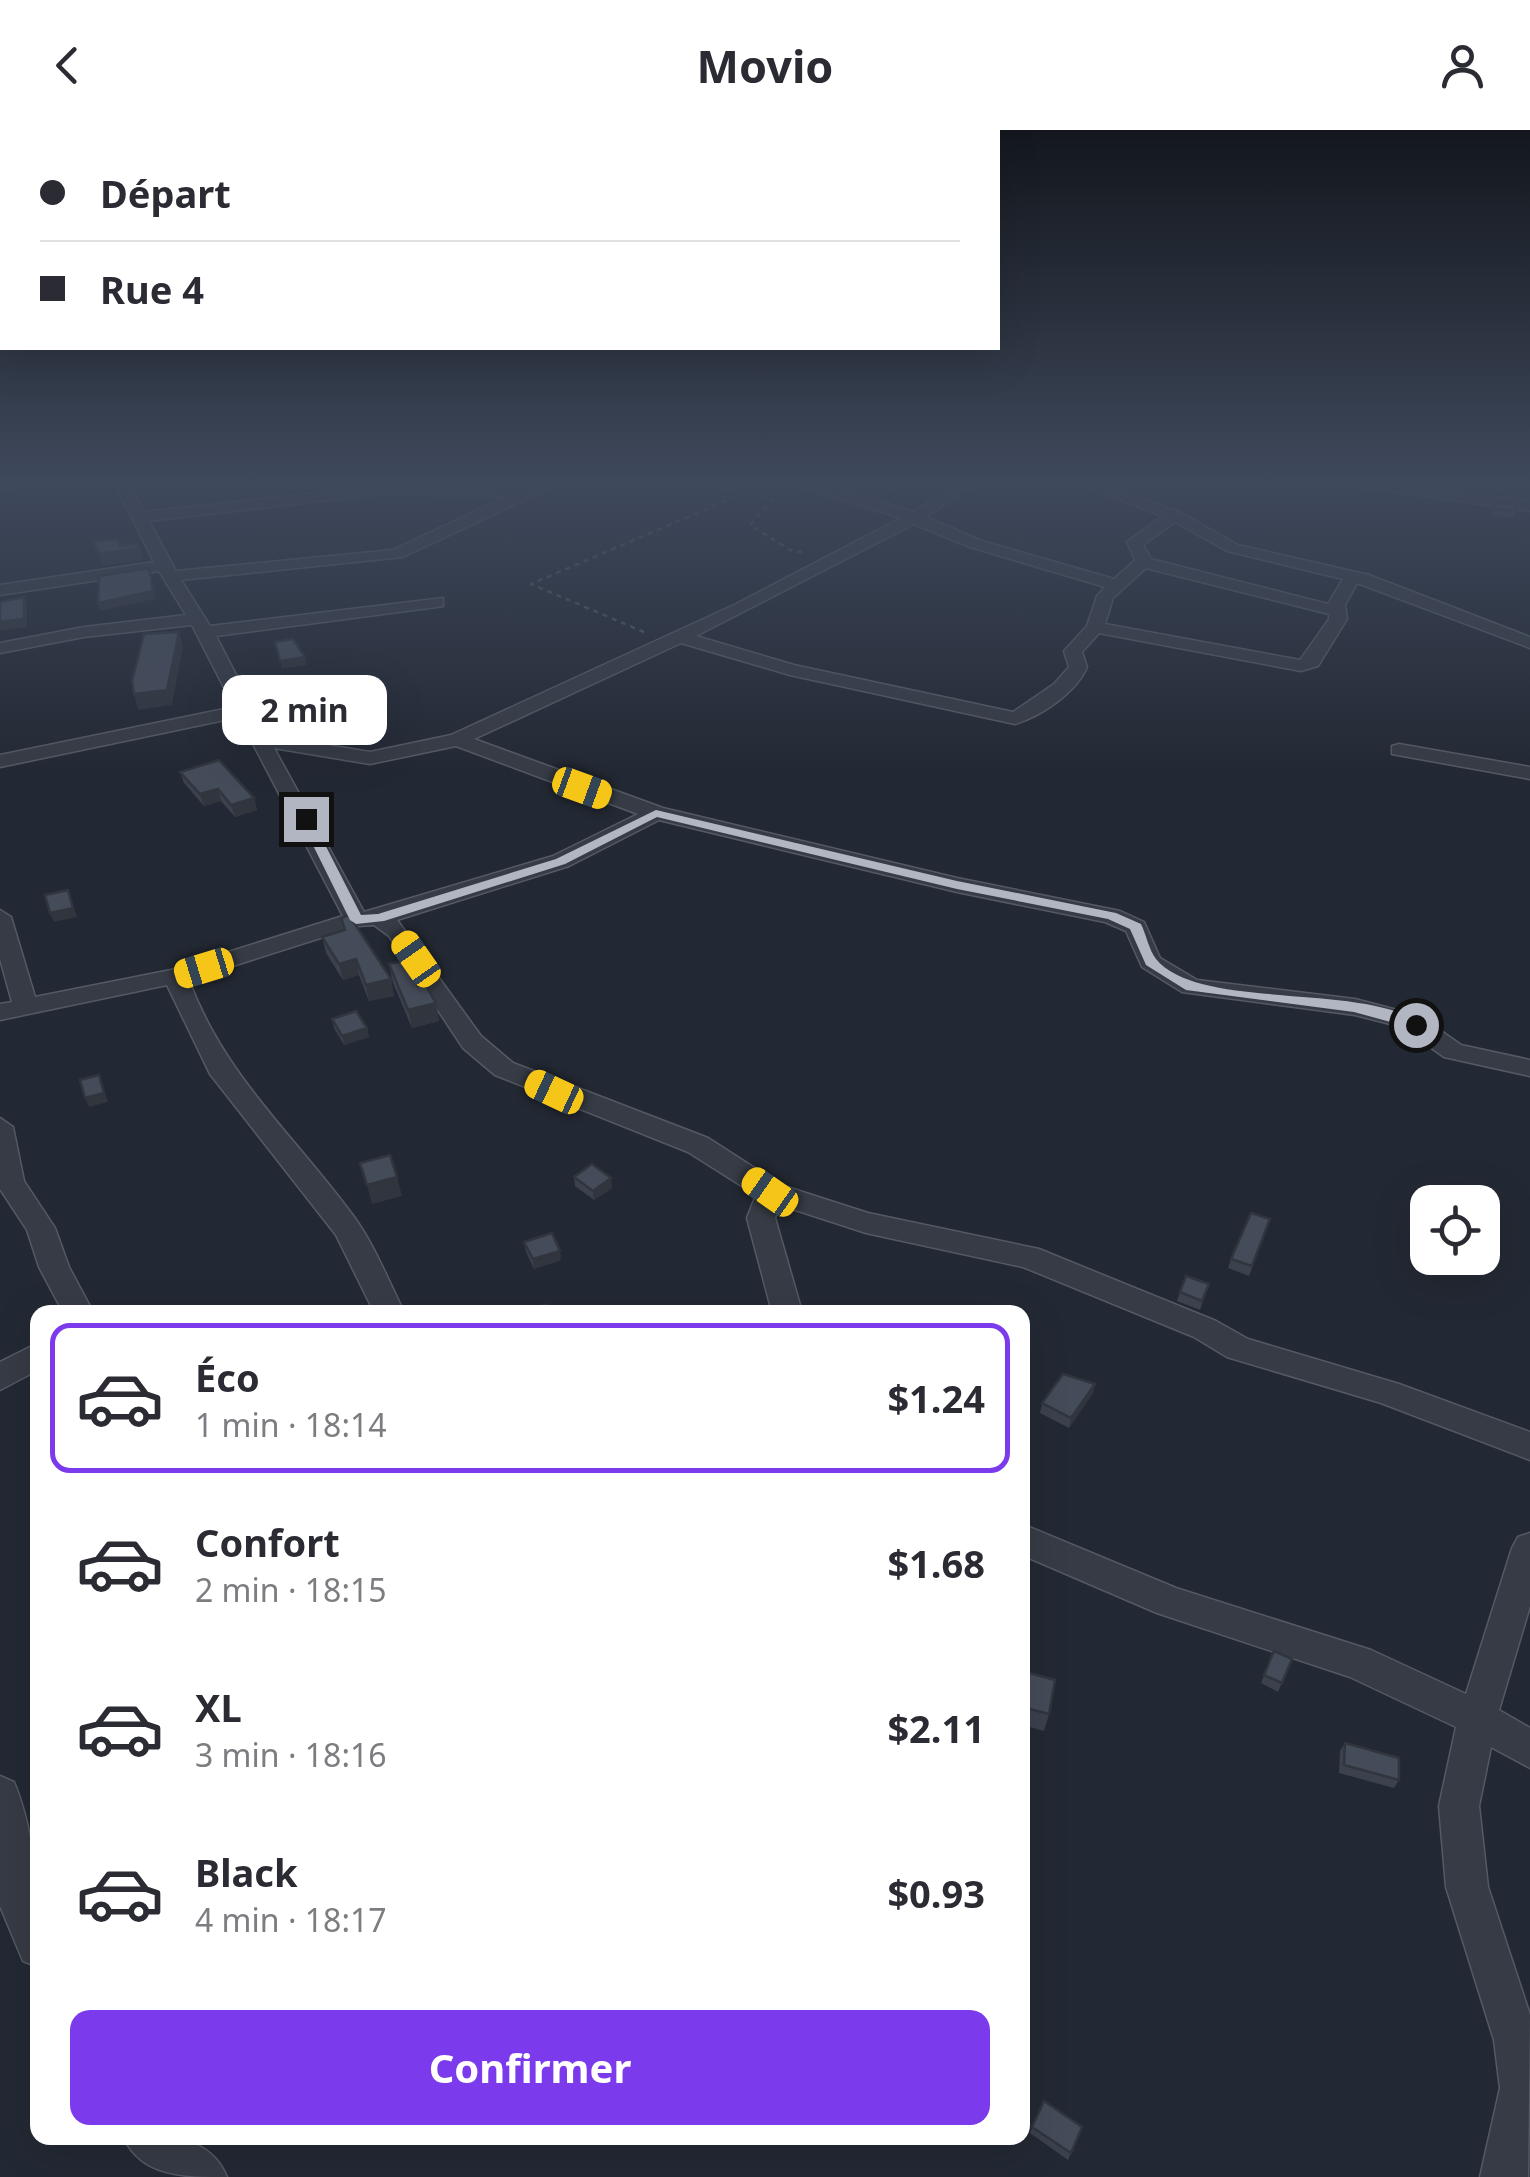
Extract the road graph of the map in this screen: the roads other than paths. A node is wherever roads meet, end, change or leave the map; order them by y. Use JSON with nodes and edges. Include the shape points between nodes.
{"nodes":[{"id":1,"x":110,"y":578,"type":"edge"},
{"id":2,"x":172,"y":578,"type":"edge"},
{"id":3,"x":800,"y":578,"type":"edge"},
{"id":4,"x":1089,"y":578,"type":"edge"},
{"id":5,"x":1127,"y":578,"type":"edge"},
{"id":6,"x":1204,"y":578,"type":"edge"},
{"id":7,"x":1352,"y":578,"type":"edge"},
{"id":8,"x":1357,"y":578,"type":"edge"},
{"id":9,"x":1118,"y":586,"type":"junction"},
{"id":10,"x":0,"y":590,"type":"edge"},
{"id":11,"x":437,"y":602,"type":"dead end"},
{"id":12,"x":1336,"y":611,"type":"junction"},
{"id":13,"x":203,"y":625,"type":"junction"},
{"id":14,"x":1094,"y":627,"type":"junction"},
{"id":15,"x":673,"y":639,"type":"junction"},
{"id":16,"x":1530,"y":642,"type":"edge"},
{"id":17,"x":0,"y":648,"type":"edge"},
{"id":18,"x":245,"y":710,"type":"junction"},
{"id":19,"x":259,"y":740,"type":"junction"},
{"id":20,"x":458,"y":740,"type":"junction"},
{"id":21,"x":1399,"y":750,"type":"dead end"},
{"id":22,"x":0,"y":762,"type":"edge"},
{"id":23,"x":1530,"y":774,"type":"edge"},
{"id":24,"x":656,"y":813,"type":"junction"},
{"id":25,"x":0,"y":917,"type":"edge"},
{"id":26,"x":368,"y":919,"type":"junction"},
{"id":27,"x":176,"y":976,"type":"junction"},
{"id":28,"x":26,"y":1009,"type":"junction"},
{"id":29,"x":0,"y":1012,"type":"edge"},
{"id":30,"x":1530,"y":1068,"type":"edge"},
{"id":31,"x":0,"y":1127,"type":"edge"},
{"id":32,"x":770,"y":1192,"type":"junction"},
{"id":33,"x":74,"y":1305,"type":"edge"},
{"id":34,"x":385,"y":1305,"type":"edge"},
{"id":35,"x":785,"y":1305,"type":"edge"},
{"id":36,"x":30,"y":1360,"type":"edge"},
{"id":37,"x":0,"y":1377,"type":"edge"},
{"id":38,"x":1530,"y":1446,"type":"edge"},
{"id":39,"x":1030,"y":1543,"type":"edge"},
{"id":40,"x":1530,"y":1548,"type":"edge"},
{"id":41,"x":1477,"y":1718,"type":"junction"},
{"id":42,"x":1530,"y":1748,"type":"edge"},
{"id":43,"x":0,"y":1796,"type":"edge"},
{"id":44,"x":30,"y":1927,"type":"edge"},
{"id":45,"x":157,"y":2145,"type":"edge"},
{"id":46,"x":203,"y":2177,"type":"edge"},
{"id":47,"x":1504,"y":2177,"type":"edge"}],
"edges":[{"from":1,"to":10,"type":"street"},
{"from":2,"to":13,"type":"street"},
{"from":3,"to":15,"type":"street"},
{"from":4,"to":9,"type":"street"},
{"from":5,"to":9,"type":"street"},
{"from":6,"to":12,"type":"street"},
{"from":7,"to":12,"type":"street"},
{"from":8,"to":16,"type":"street"},
{"from":9,"to":14,"type":"street","via":[[1105,596]]},
{"from":11,"to":13,"type":"street"},
{"from":12,"to":14,"type":"street","via":[[1338,619],[1312,662],[1301,666]]},
{"from":13,"to":17,"type":"street","via":[[72,634]]},
{"from":13,"to":18,"type":"street"},
{"from":14,"to":15,"type":"street","via":[[1073,651],[1075,674],[1014,718]]},
{"from":15,"to":20,"type":"street"},
{"from":18,"to":19,"type":"street"},
{"from":18,"to":22,"type":"street"},
{"from":19,"to":20,"type":"street","via":[[370,758]]},
{"from":19,"to":26,"type":"street"},
{"from":20,"to":24,"type":"street"},
{"from":21,"to":23,"type":"street"},
{"from":24,"to":26,"type":"street","via":[[560,861]]},
{"from":24,"to":30,"type":"street","via":[[1112,916],[1136,927],[1150,962],[1191,986],[1354,1007],[1411,1022],[1454,1051]]},
{"from":25,"to":28,"type":"street"},
{"from":26,"to":27,"type":"street"},
{"from":26,"to":32,"type":"street","via":[[397,932],[472,1042],[504,1069],[698,1145]]},
{"from":27,"to":28,"type":"street"},
{"from":27,"to":34,"type":"street","via":[[202,1040],[243,1104],[340,1220]]},
{"from":28,"to":29,"type":"street"},
{"from":31,"to":33,"type":"street","via":[[10,1182],[42,1228]]},
{"from":32,"to":35,"type":"street","via":[[761,1218]]},
{"from":32,"to":38,"type":"street","via":[[866,1223],[1015,1252],[1238,1348],[1388,1393]]},
{"from":36,"to":37,"type":"street"},
{"from":39,"to":41,"type":"street","via":[[1170,1602],[1358,1662]]},
{"from":40,"to":41,"type":"street"},
{"from":41,"to":42,"type":"street"},
{"from":41,"to":47,"type":"street","via":[[1462,1774],[1460,1839],[1476,1928],[1516,2040],[1523,2088]]},
{"from":43,"to":44,"type":"street"},
{"from":45,"to":46,"type":"street"}]}
